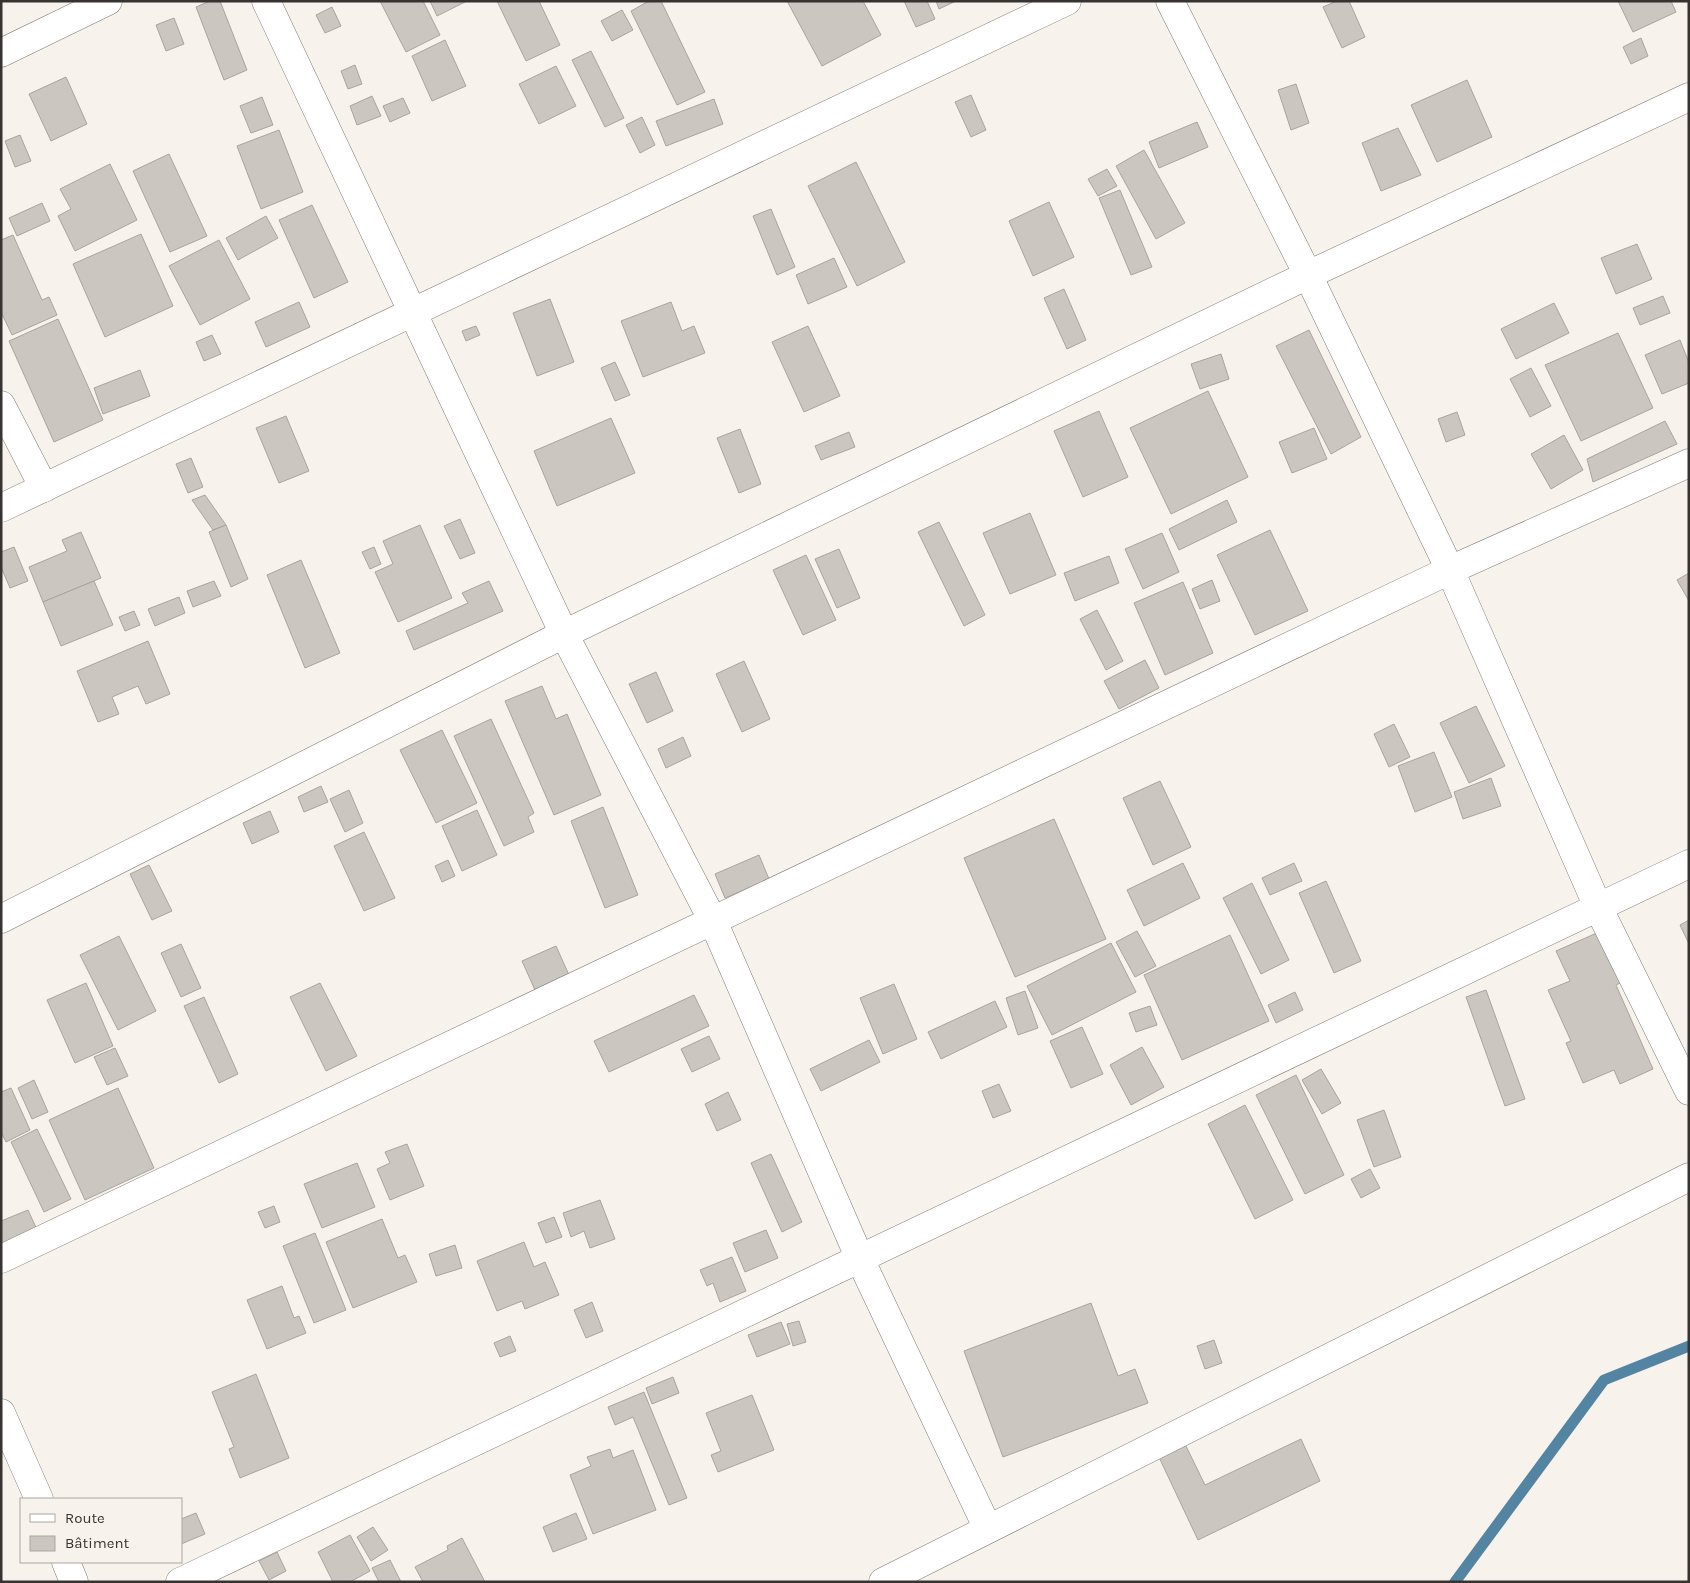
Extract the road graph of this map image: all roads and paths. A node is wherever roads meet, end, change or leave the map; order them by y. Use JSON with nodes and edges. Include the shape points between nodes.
{"nodes":[{"id":1,"x":108,"y":1,"type":"edge"},
{"id":2,"x":266,"y":1,"type":"edge"},
{"id":3,"x":1067,"y":1,"type":"edge"},
{"id":4,"x":1170,"y":1,"type":"edge"},
{"id":5,"x":1,"y":53,"type":"edge"},
{"id":6,"x":1689,"y":97,"type":"edge"},
{"id":7,"x":1308,"y":275,"type":"junction"},
{"id":8,"x":413,"y":312,"type":"junction"},
{"id":9,"x":1,"y":405,"type":"edge"},
{"id":10,"x":1689,"y":463,"type":"edge"},
{"id":11,"x":44,"y":488,"type":"junction"},
{"id":12,"x":1,"y":508,"type":"edge"},
{"id":13,"x":1450,"y":570,"type":"junction"},
{"id":14,"x":564,"y":634,"type":"junction"},
{"id":15,"x":1689,"y":864,"type":"edge"},
{"id":16,"x":1598,"y":908,"type":"junction"},
{"id":17,"x":1,"y":919,"type":"edge"},
{"id":18,"x":713,"y":921,"type":"junction"},
{"id":19,"x":1689,"y":1091,"type":"edge"},
{"id":20,"x":1689,"y":1177,"type":"edge"},
{"id":21,"x":1,"y":1259,"type":"edge"},
{"id":22,"x":860,"y":1259,"type":"junction"},
{"id":23,"x":1,"y":1414,"type":"edge"},
{"id":24,"x":38,"y":1498,"type":"edge"},
{"id":25,"x":988,"y":1529,"type":"junction"},
{"id":26,"x":66,"y":1563,"type":"edge"},
{"id":27,"x":74,"y":1582,"type":"edge"},
{"id":28,"x":180,"y":1582,"type":"edge"},
{"id":29,"x":883,"y":1582,"type":"edge"}],
"edges":[{"from":1,"to":5,"type":"street"},
{"from":2,"to":8,"type":"street"},
{"from":3,"to":8,"type":"street"},
{"from":4,"to":7,"type":"street"},
{"from":6,"to":7,"type":"street"},
{"from":7,"to":13,"type":"street"},
{"from":7,"to":14,"type":"street"},
{"from":8,"to":11,"type":"street"},
{"from":8,"to":14,"type":"street"},
{"from":9,"to":11,"type":"street"},
{"from":10,"to":13,"type":"street"},
{"from":11,"to":12,"type":"street"},
{"from":13,"to":16,"type":"street"},
{"from":13,"to":18,"type":"street"},
{"from":14,"to":17,"type":"street"},
{"from":14,"to":18,"type":"street"},
{"from":15,"to":16,"type":"street"},
{"from":16,"to":19,"type":"street"},
{"from":16,"to":22,"type":"street"},
{"from":18,"to":21,"type":"street"},
{"from":18,"to":22,"type":"street"},
{"from":20,"to":25,"type":"street"},
{"from":22,"to":25,"type":"street"},
{"from":22,"to":28,"type":"street"},
{"from":23,"to":24,"type":"street"},
{"from":25,"to":29,"type":"street"},
{"from":26,"to":27,"type":"street"}]}
